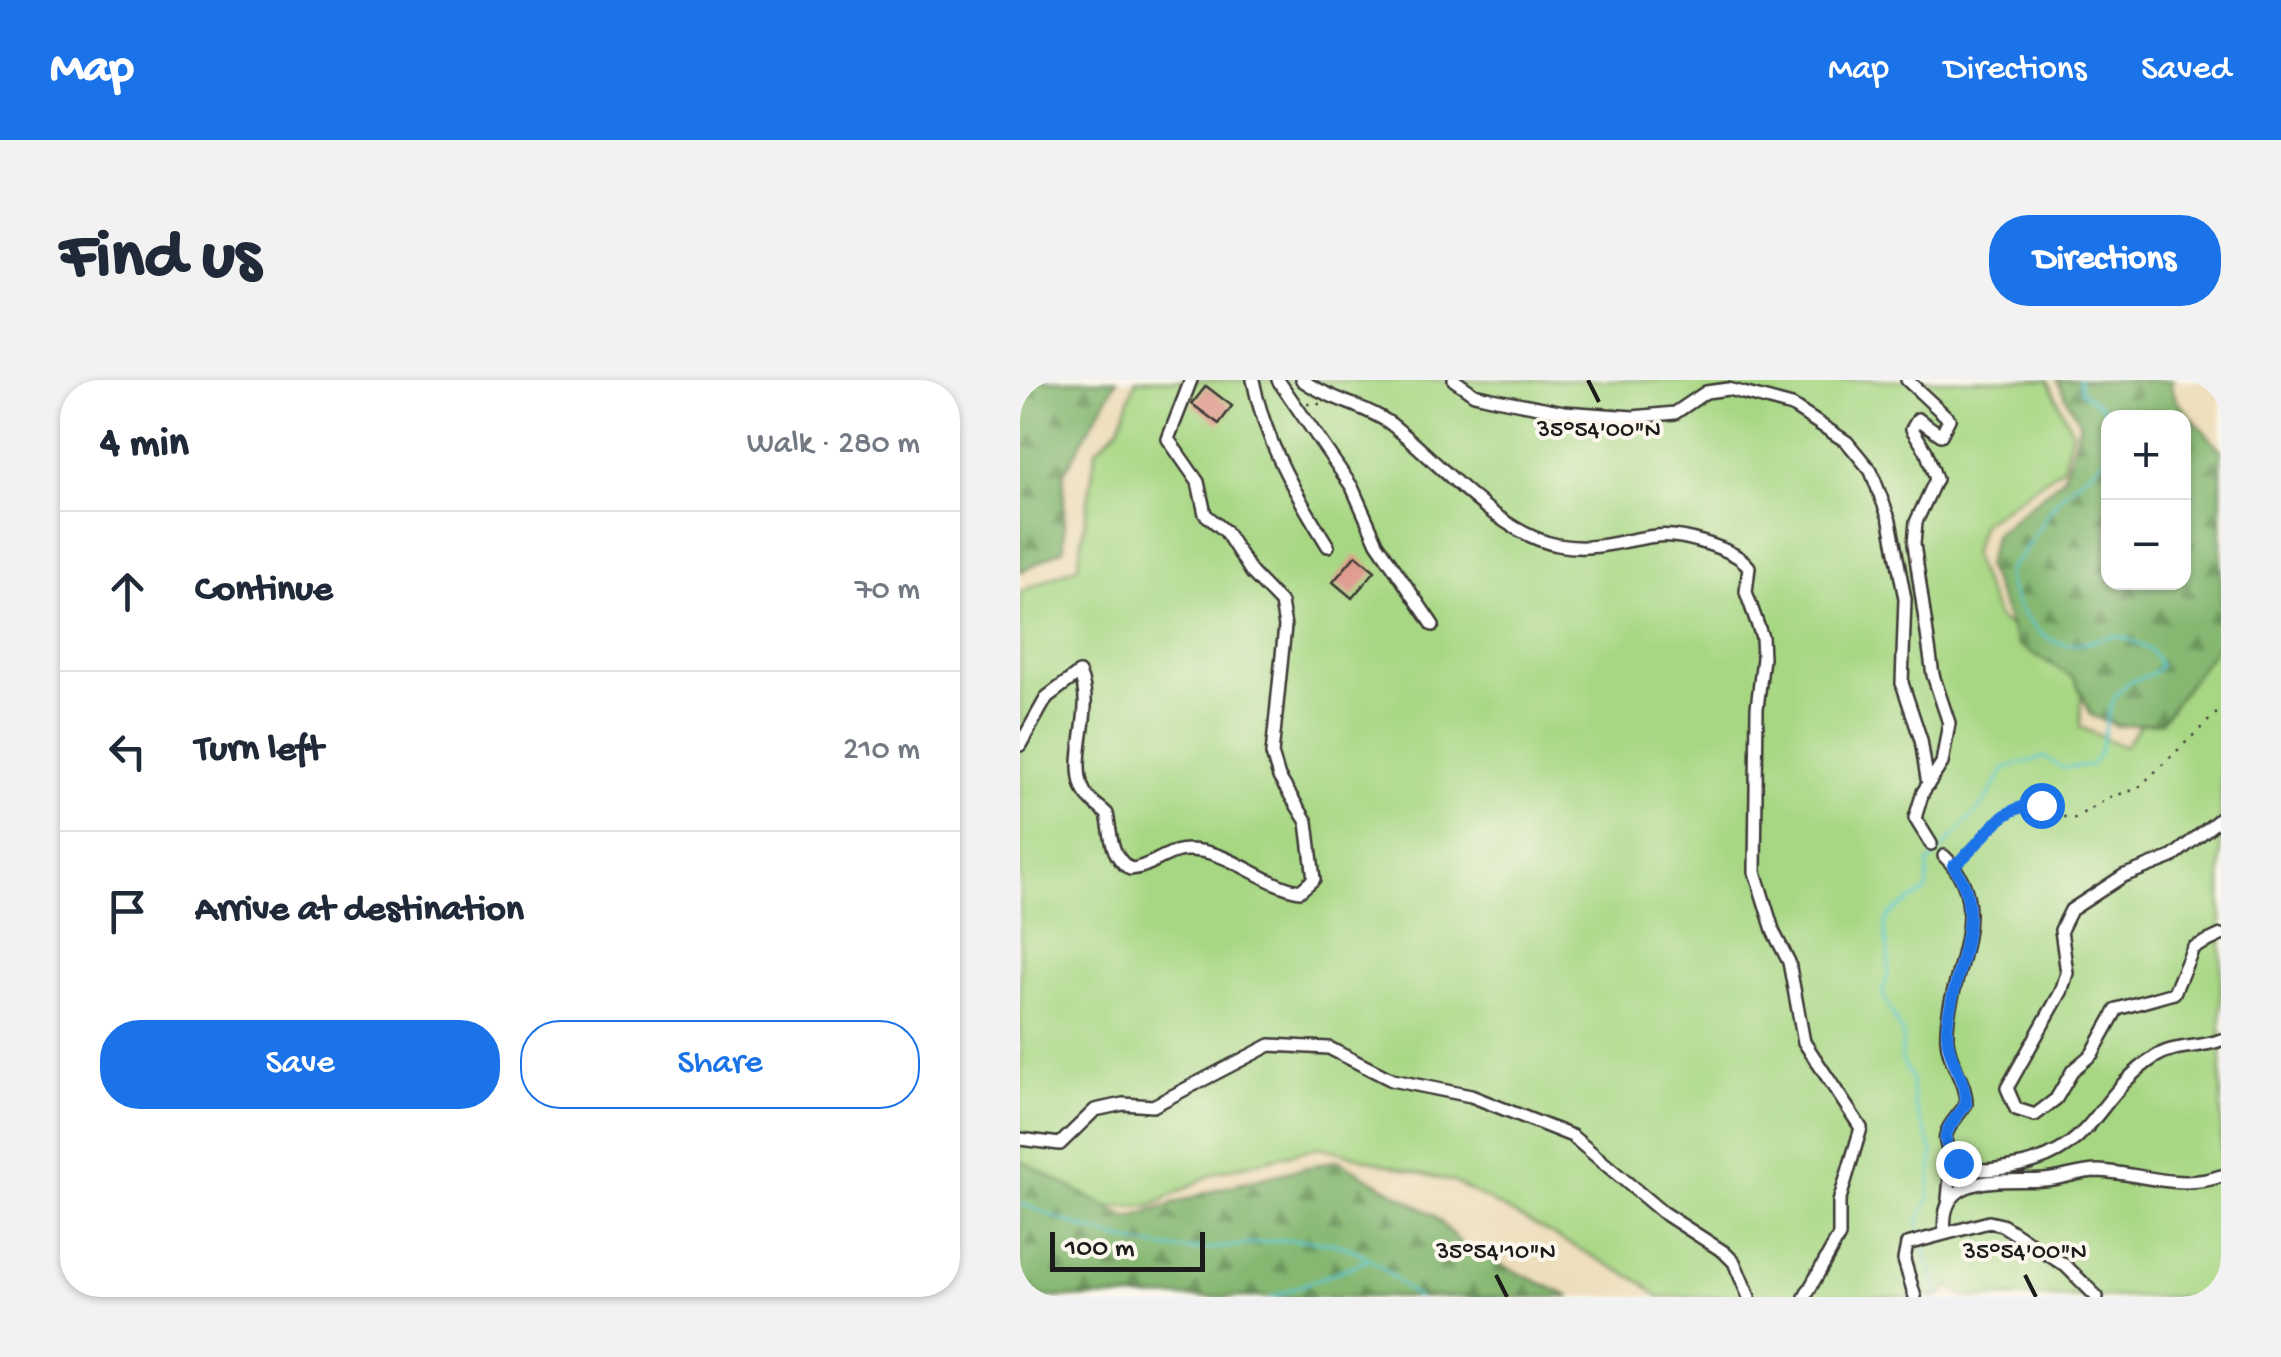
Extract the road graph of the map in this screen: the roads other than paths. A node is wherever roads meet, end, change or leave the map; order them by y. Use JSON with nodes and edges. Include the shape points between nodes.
{"nodes":[{"id":1,"x":1191,"y":380,"type":"edge"},
{"id":2,"x":1253,"y":380,"type":"edge"},
{"id":3,"x":1278,"y":380,"type":"edge"},
{"id":4,"x":1302,"y":380,"type":"edge"},
{"id":5,"x":1454,"y":380,"type":"edge"},
{"id":6,"x":1907,"y":380,"type":"edge"},
{"id":7,"x":1328,"y":546,"type":"dead end"},
{"id":8,"x":1433,"y":625,"type":"dead end"},
{"id":9,"x":1020,"y":745,"type":"edge"},
{"id":10,"x":1928,"y":786,"type":"junction"},
{"id":11,"x":2221,"y":818,"type":"edge"},
{"id":12,"x":1931,"y":844,"type":"dead end"},
{"id":13,"x":1948,"y":861,"type":"road end"},
{"id":14,"x":2221,"y":935,"type":"edge"},
{"id":15,"x":2221,"y":1040,"type":"edge"},
{"id":16,"x":1020,"y":1139,"type":"edge"},
{"id":17,"x":1952,"y":1157,"type":"junction"},
{"id":18,"x":2221,"y":1176,"type":"edge"},
{"id":19,"x":1948,"y":1199,"type":"junction"},
{"id":20,"x":1945,"y":1232,"type":"junction"},
{"id":21,"x":1749,"y":1297,"type":"edge"},
{"id":22,"x":1805,"y":1297,"type":"edge"},
{"id":23,"x":1915,"y":1297,"type":"edge"},
{"id":24,"x":2096,"y":1297,"type":"edge"}],
"edges":[{"from":1,"to":9,"type":"lane","via":[[1168,439],[1198,482],[1204,514],[1281,602],[1285,626],[1272,754],[1307,822],[1314,879],[1300,891],[1288,889],[1239,865],[1185,850],[1140,868],[1120,863],[1106,814],[1080,781],[1086,716],[1079,673],[1047,697]]},
{"from":2,"to":7,"type":"lane","via":[[1260,420]]},
{"from":3,"to":8,"type":"lane","via":[[1352,487],[1377,542]]},
{"from":4,"to":22,"type":"lane","via":[[1390,423],[1482,504],[1546,542],[1600,549],[1672,537],[1736,556],[1749,567],[1746,592],[1763,658],[1755,872],[1789,962],[1804,1042],[1860,1128],[1839,1202],[1839,1236]]},
{"from":5,"to":10,"type":"lane","via":[[1491,398],[1619,417],[1675,413],[1706,392],[1728,389],[1792,406],[1847,442],[1871,472],[1890,521],[1904,599],[1902,683]]},
{"from":6,"to":10,"type":"lane","via":[[1949,419],[1941,435],[1918,419],[1912,429],[1936,479],[1916,522],[1914,544],[1933,675],[1949,723],[1942,762]]},
{"from":10,"to":12,"type":"lane","via":[[1914,818]]},
{"from":11,"to":14,"type":"lane","via":[[2172,857],[2124,876],[2070,910],[2061,930],[2067,972],[2061,992],[2007,1088],[2016,1109],[2044,1111],[2092,1054],[2118,1008],[2174,993],[2193,948]]},
{"from":13,"to":17,"type":"lane","via":[[1965,887],[1968,944],[1947,1024],[1949,1054],[1966,1090],[1966,1104],[1946,1126]]},
{"from":15,"to":17,"type":"lane","via":[[2154,1058],[2055,1156],[1979,1171]]},
{"from":16,"to":21,"type":"lane","via":[[1060,1144],[1095,1110],[1154,1106],[1270,1045],[1329,1048],[1392,1080],[1470,1096],[1572,1136],[1662,1212],[1724,1252]]},
{"from":17,"to":19,"type":"lane"},
{"from":18,"to":19,"type":"lane","via":[[2191,1184],[2092,1171],[2049,1180],[2004,1178]]},
{"from":19,"to":20,"type":"lane"},
{"from":20,"to":23,"type":"lane","via":[[1904,1248]]},
{"from":20,"to":24,"type":"lane","via":[[2002,1225],[2066,1266]]}]}
